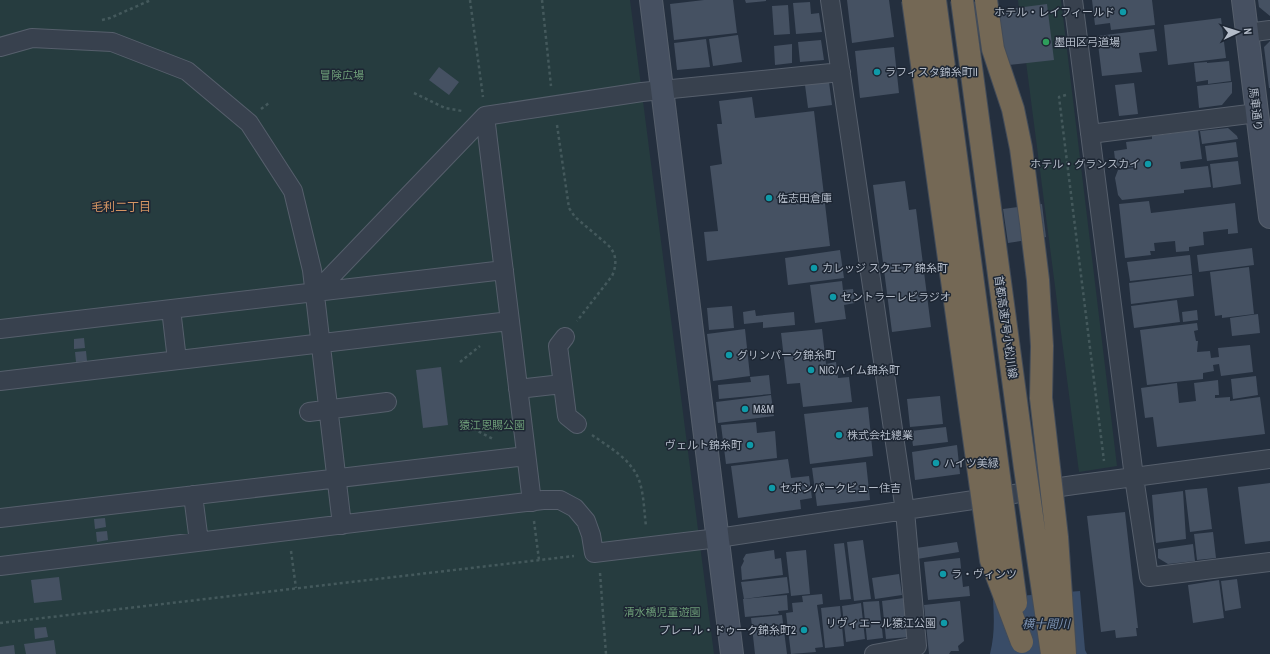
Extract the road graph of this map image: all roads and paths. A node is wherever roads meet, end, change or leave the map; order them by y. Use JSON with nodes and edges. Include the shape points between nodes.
{"nodes":[{"id":1,"x":470,"y":0,"type":"edge"},
{"id":2,"x":542,"y":0,"type":"edge"},
{"id":3,"x":650,"y":0,"type":"edge"},
{"id":4,"x":830,"y":0,"type":"edge"},
{"id":5,"x":913,"y":0,"type":"edge"},
{"id":6,"x":934,"y":0,"type":"edge"},
{"id":7,"x":962,"y":0,"type":"edge"},
{"id":8,"x":986,"y":0,"type":"edge"},
{"id":9,"x":1074,"y":0,"type":"edge"},
{"id":10,"x":1243,"y":0,"type":"edge"},
{"id":11,"x":1270,"y":30,"type":"edge"},
{"id":12,"x":1247,"y":33,"type":"junction"},
{"id":13,"x":0,"y":47,"type":"edge"},
{"id":14,"x":841,"y":72,"type":"junction"},
{"id":15,"x":662,"y":91,"type":"junction"},
{"id":16,"x":414,"y":93,"type":"dead end"},
{"id":17,"x":1067,"y":95,"type":"dead end"},
{"id":18,"x":554,"y":105,"type":"junction"},
{"id":19,"x":1257,"y":113,"type":"junction"},
{"id":20,"x":485,"y":116,"type":"junction"},
{"id":21,"x":1090,"y":134,"type":"junction"},
{"id":22,"x":1268,"y":191,"type":"edge"},
{"id":23,"x":1270,"y":217,"type":"edge"},
{"id":24,"x":504,"y":270,"type":"junction"},
{"id":25,"x":315,"y":292,"type":"junction"},
{"id":26,"x":171,"y":310,"type":"junction"},
{"id":27,"x":510,"y":321,"type":"junction"},
{"id":28,"x":0,"y":329,"type":"edge"},
{"id":29,"x":565,"y":337,"type":"joint"},
{"id":30,"x":321,"y":344,"type":"junction"},
{"id":31,"x":177,"y":360,"type":"junction"},
{"id":32,"x":0,"y":381,"type":"edge"},
{"id":33,"x":562,"y":384,"type":"junction"},
{"id":34,"x":518,"y":389,"type":"junction"},
{"id":35,"x":387,"y":402,"type":"dead end"},
{"id":36,"x":328,"y":409,"type":"junction"},
{"id":37,"x":309,"y":412,"type":"dead end"},
{"id":38,"x":578,"y":424,"type":"joint"},
{"id":39,"x":526,"y":456,"type":"junction"},
{"id":40,"x":1270,"y":459,"type":"edge"},
{"id":41,"x":1105,"y":468,"type":"dead end"},
{"id":42,"x":1134,"y":477,"type":"junction"},
{"id":43,"x":337,"y":478,"type":"junction"},
{"id":44,"x":193,"y":495,"type":"junction"},
{"id":45,"x":532,"y":502,"type":"junction"},
{"id":46,"x":905,"y":511,"type":"junction"},
{"id":47,"x":0,"y":518,"type":"edge"},
{"id":48,"x":342,"y":524,"type":"junction"},
{"id":49,"x":289,"y":531,"type":"junction"},
{"id":50,"x":718,"y":538,"type":"junction"},
{"id":51,"x":199,"y":542,"type":"junction"},
{"id":52,"x":649,"y":546,"type":"junction"},
{"id":53,"x":596,"y":553,"type":"junction"},
{"id":54,"x":539,"y":560,"type":"junction"},
{"id":55,"x":1270,"y":562,"type":"edge"},
{"id":56,"x":0,"y":566,"type":"edge"},
{"id":57,"x":296,"y":588,"type":"junction"},
{"id":58,"x":0,"y":623,"type":"edge"},
{"id":59,"x":606,"y":654,"type":"edge"},
{"id":60,"x":732,"y":654,"type":"edge"},
{"id":61,"x":874,"y":654,"type":"edge"},
{"id":62,"x":1052,"y":654,"type":"edge"},
{"id":63,"x":1065,"y":654,"type":"edge"}],
"edges":[{"from":1,"to":20,"type":"path"},
{"from":2,"to":18,"type":"path"},
{"from":3,"to":15,"type":"street"},
{"from":4,"to":14,"type":"street"},
{"from":5,"to":6,"type":"highway","bridge":true,"via":[[991,560],[1022,642]]},
{"from":7,"to":62,"type":"highway","name":"首都高速7号小松川線","bridge":true},
{"from":8,"to":63,"type":"highway","bridge":true,"via":[[993,49],[1013,109],[1021,148],[1038,280],[1041,398],[1057,537]]},
{"from":9,"to":21,"type":"street"},
{"from":10,"to":12,"type":"street","name":"馬車通り"},
{"from":11,"to":12,"type":"street"},
{"from":12,"to":19,"type":"street","name":"馬車通り"},
{"from":13,"to":25,"type":"street","via":[[32,38],[112,42],[187,71],[249,123],[292,191]]},
{"from":14,"to":15,"type":"street"},
{"from":14,"to":46,"type":"street"},
{"from":15,"to":18,"type":"street"},
{"from":15,"to":50,"type":"street"},
{"from":16,"to":20,"type":"path","via":[[445,108]]},
{"from":17,"to":41,"type":"path","via":[[1060,97]]},
{"from":18,"to":20,"type":"street"},
{"from":18,"to":29,"type":"path","via":[[569,208],[612,249],[615,258],[614,270],[607,283]]},
{"from":19,"to":21,"type":"street"},
{"from":19,"to":22,"type":"street","name":"馬車通り"},
{"from":20,"to":24,"type":"street"},
{"from":20,"to":25,"type":"street"},
{"from":21,"to":42,"type":"street"},
{"from":22,"to":23,"type":"street","name":"馬車通り"},
{"from":24,"to":25,"type":"street"},
{"from":24,"to":27,"type":"street"},
{"from":25,"to":26,"type":"street"},
{"from":25,"to":30,"type":"street"},
{"from":26,"to":28,"type":"street"},
{"from":26,"to":31,"type":"street"},
{"from":27,"to":30,"type":"street"},
{"from":27,"to":34,"type":"street"},
{"from":29,"to":33,"type":"street","via":[[558,346]]},
{"from":30,"to":31,"type":"street"},
{"from":30,"to":36,"type":"street"},
{"from":31,"to":32,"type":"street"},
{"from":33,"to":34,"type":"street"},
{"from":33,"to":38,"type":"street","via":[[567,416]]},
{"from":34,"to":39,"type":"street"},
{"from":35,"to":36,"type":"street"},
{"from":36,"to":37,"type":"street"},
{"from":36,"to":43,"type":"street"},
{"from":38,"to":52,"type":"path","via":[[628,462],[634,470],[641,488]]},
{"from":39,"to":43,"type":"street"},
{"from":39,"to":45,"type":"street"},
{"from":40,"to":42,"type":"street"},
{"from":42,"to":46,"type":"street"},
{"from":42,"to":55,"type":"street","via":[[1149,577]]},
{"from":43,"to":44,"type":"street"},
{"from":43,"to":48,"type":"street"},
{"from":44,"to":47,"type":"street"},
{"from":44,"to":51,"type":"street"},
{"from":45,"to":48,"type":"street"},
{"from":45,"to":53,"type":"street","via":[[560,500],[575,508],[586,521]]},
{"from":45,"to":54,"type":"path"},
{"from":46,"to":50,"type":"street"},
{"from":46,"to":61,"type":"street","via":[[917,646]]},
{"from":48,"to":49,"type":"street"},
{"from":49,"to":51,"type":"street"},
{"from":49,"to":57,"type":"path"},
{"from":50,"to":52,"type":"street"},
{"from":50,"to":60,"type":"street"},
{"from":51,"to":56,"type":"street"},
{"from":52,"to":53,"type":"street"},
{"from":53,"to":54,"type":"path"},
{"from":53,"to":59,"type":"path"},
{"from":54,"to":57,"type":"path"},
{"from":57,"to":58,"type":"path"}]}
